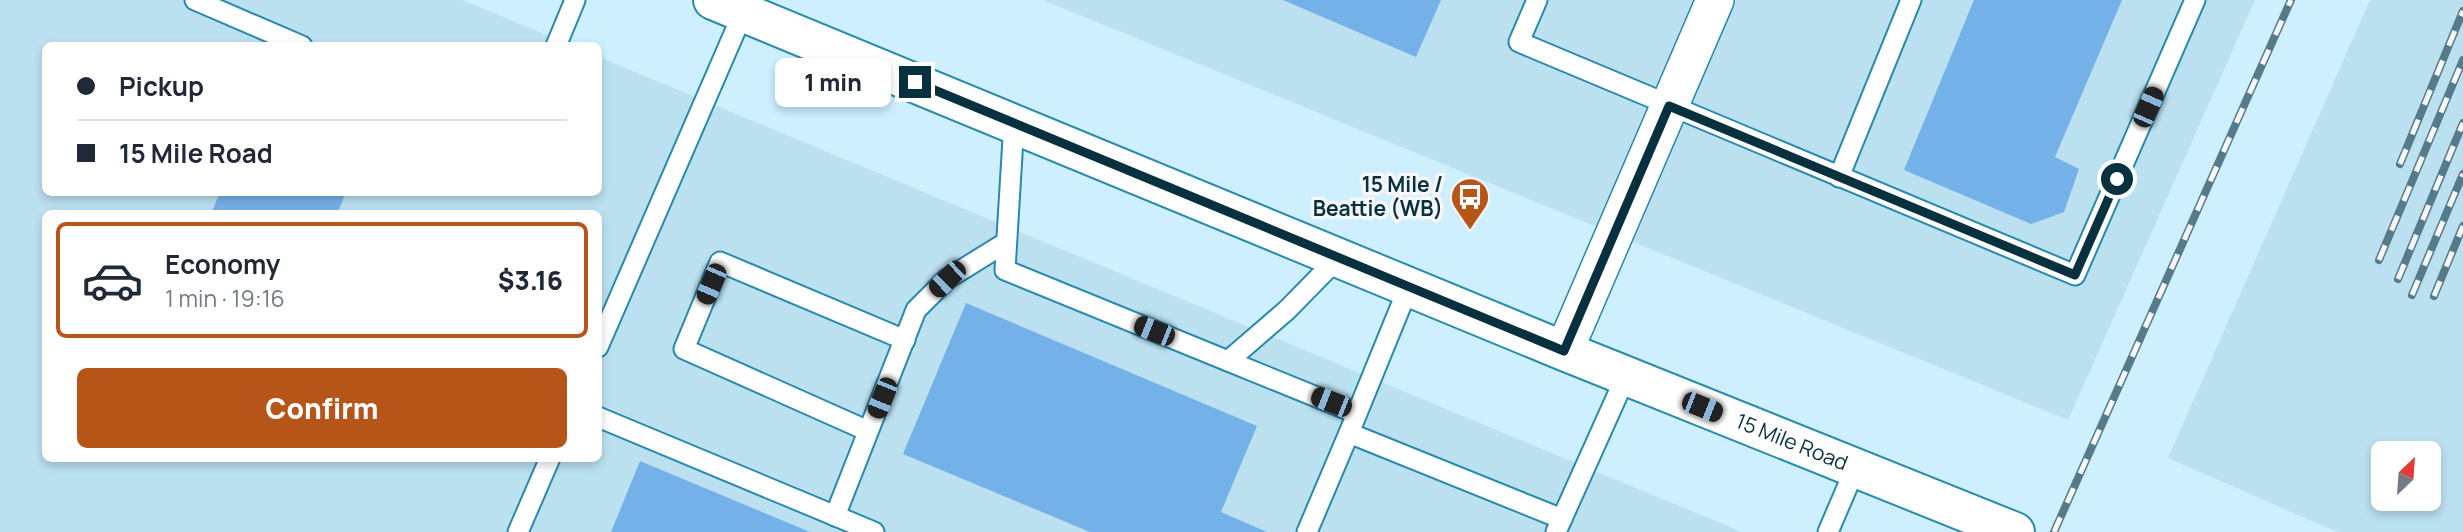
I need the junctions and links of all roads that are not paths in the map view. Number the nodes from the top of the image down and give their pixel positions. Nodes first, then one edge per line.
1 (195, 0) edge
2 (575, 0) edge
3 (1537, 0) edge
4 (1715, 0) edge
5 (1911, 0) edge
6 (2195, 0) edge
7 (728, 6) edge
8 (293, 42) edge
9 (558, 42) edge
10 (1669, 106) junction
11 (1014, 122) junction
12 (1839, 177) junction
13 (1005, 243) junction
14 (1339, 257) junction
15 (1409, 286) junction
16 (602, 337) edge
17 (905, 340) junction
18 (1564, 351) junction
19 (1228, 361) junction
20 (1626, 376) junction
21 (1356, 413) junction
22 (602, 419) edge
23 (868, 431) junction
24 (1349, 433) junction
25 (548, 462) edge
26 (1855, 469) junction
27 (835, 516) junction
28 (1559, 526) edge
29 (518, 532) edge
30 (874, 532) edge
31 (1307, 532) edge
32 (1828, 532) edge
33 (2015, 532) edge

1 - 8 lane
2 - 9 lane
3 - 10 lane
4 - 10 street
5 - 12 lane
6 - 12 lane
7 - 11 main road, 15 Mile Road
7 - 16 lane
10 - 12 lane
10 - 18 street
11 - 13 lane
11 - 14 main road, 15 Mile Road
13 - 17 lane
13 - 19 lane
14 - 15 main road, 15 Mile Road
14 - 19 lane
15 - 18 main road, 15 Mile Road
15 - 21 lane
17 - 23 lane
17 - 23 lane
18 - 20 main road, 15 Mile Road
19 - 21 lane
20 - 26 main road, 15 Mile Road
20 - 28 lane
21 - 24 lane
22 - 27 lane
23 - 27 lane
24 - 28 lane
24 - 31 lane
25 - 29 lane
26 - 32 lane
26 - 33 main road, 15 Mile Road
27 - 30 lane

